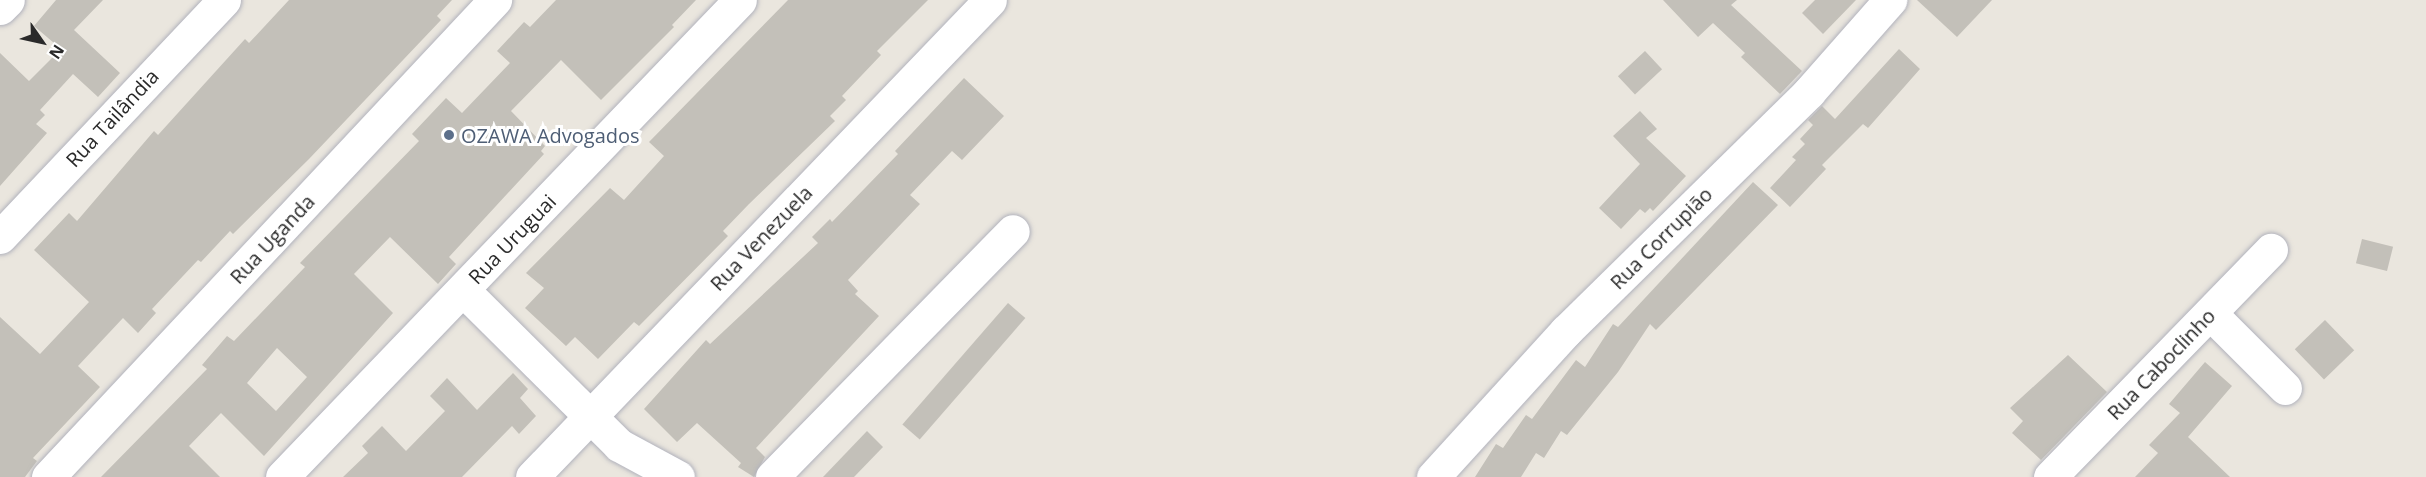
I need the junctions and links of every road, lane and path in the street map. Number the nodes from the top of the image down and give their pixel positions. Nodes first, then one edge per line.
1 (8, 0) edge
2 (224, 0) edge
3 (495, 0) edge
4 (740, 0) edge
5 (990, 0) edge
6 (1890, 0) edge
7 (0, 8) edge
8 (1013, 231) dead end
9 (0, 237) edge
10 (2271, 250) dead end
11 (463, 290) junction
12 (2210, 313) junction
13 (2285, 388) dead end
14 (589, 418) junction
15 (48, 477) edge
16 (282, 477) edge
17 (532, 477) edge
18 (678, 477) edge
19 (772, 477) edge
20 (1433, 477) edge
21 (2050, 477) edge

1 - 7 street
2 - 9 street, Rua Tailândia
3 - 15 street, Rua Uganda
4 - 11 street, Rua Uruguai
5 - 14 street, Rua Venezuela
6 - 20 street, Rua Corrupião
8 - 19 street
10 - 12 street, Rua Caboclinho
11 - 14 street
11 - 16 street, Rua Uruguai
12 - 13 street
12 - 21 street, Rua Caboclinho
14 - 17 street, Rua Venezuela
14 - 18 street

